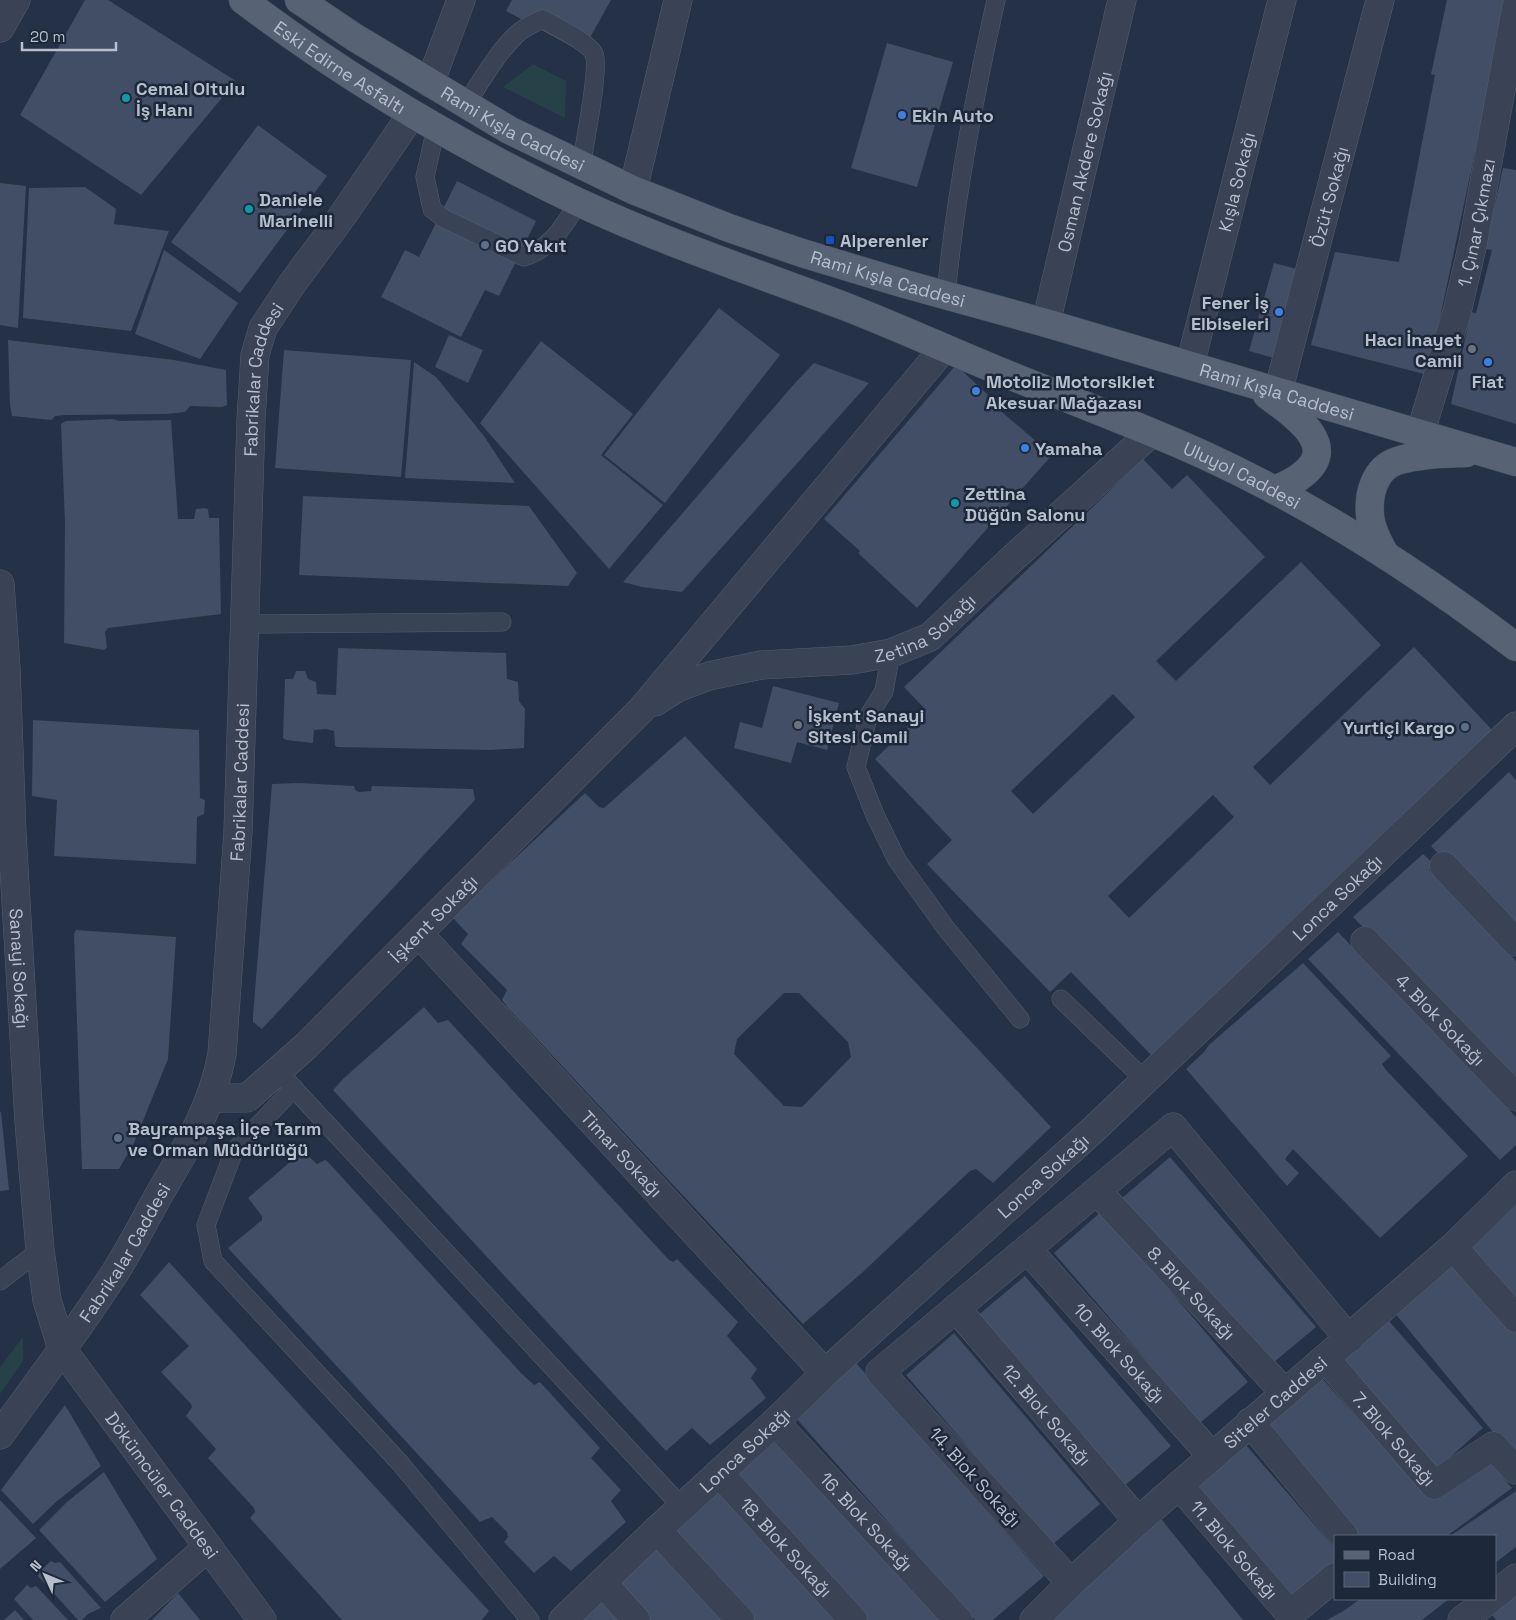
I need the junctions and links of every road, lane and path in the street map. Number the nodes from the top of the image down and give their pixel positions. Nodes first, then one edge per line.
1 (16, 0) edge
2 (243, 0) edge
3 (299, 0) edge
4 (461, 0) edge
5 (678, 0) edge
6 (996, 0) edge
7 (1122, 0) edge
8 (1282, 0) edge
9 (1380, 0) edge
10 (1516, 8) edge
11 (0, 28) edge
12 (430, 83) junction
13 (465, 104) junction
14 (412, 114) junction
15 (436, 128) junction
16 (581, 166) junction
17 (633, 190) junction
18 (579, 202) junction
19 (946, 296) junction
20 (1046, 323) junction
21 (944, 348) junction
22 (1190, 365) junction
23 (1251, 383) junction
24 (1278, 392) junction
25 (1152, 433) junction
26 (1420, 434) junction
27 (1482, 451) junction
28 (1516, 462) edge
29 (1274, 490) junction
30 (1385, 554) junction
31 (0, 584) edge
32 (502, 622) dead end
33 (244, 624) junction
34 (1516, 647) edge
35 (891, 653) junction
36 (641, 710) junction
37 (1516, 726) edge
38 (6, 834) edge
39 (1444, 866) dead end
40 (419, 934) junction
41 (1365, 942) dead end
42 (1516, 942) edge
43 (1061, 999) dead end
44 (1020, 1019) dead end
45 (286, 1080) junction
46 (1145, 1080) junction
47 (1516, 1097) edge
48 (211, 1098) junction
49 (1516, 1185) edge
50 (1097, 1191) junction
51 (1454, 1247) junction
52 (1027, 1249) junction
53 (40, 1250) junction
54 (0, 1281) edge
55 (956, 1308) junction
56 (1516, 1318) edge
57 (1349, 1339) junction
58 (62, 1349) junction
59 (1326, 1359) junction
60 (825, 1373) junction
61 (1285, 1394) junction
62 (775, 1422) junction
63 (1250, 1422) junction
64 (0, 1435) edge
65 (1212, 1456) junction
66 (1516, 1470) edge
67 (719, 1473) junction
68 (1179, 1484) junction
69 (682, 1507) junction
70 (1138, 1520) junction
71 (657, 1530) junction
72 (1343, 1535) edge
73 (208, 1547) junction
74 (1334, 1578) edge
75 (1516, 1578) edge
76 (602, 1583) junction
77 (1071, 1583) junction
78 (1496, 1594) edge
79 (125, 1620) edge
80 (262, 1620) edge
81 (530, 1620) edge
82 (563, 1620) edge
83 (636, 1620) edge
84 (740, 1620) edge
85 (853, 1620) edge
86 (958, 1620) edge
87 (1034, 1620) edge

1 - 11 street
2 - 14 main road, Eski Edirne Asfaltı
3 - 12 main road, Rami Kışla Caddesi
4 - 12 street
5 - 17 street
6 - 19 lane
7 - 20 street, Osman Akdere Sokağı
8 - 22 street, Kışla Sokağı
9 - 24 street, Özüt Sokağı
10 - 26 street, 1. Çınar Çıkmazı
12 - 13 main road, Rami Kışla Caddesi
13 - 16 main road, Rami Kışla Caddesi
13 - 16 lane
14 - 15 main road, Rami Kışla Caddesi
14 - 33 street, Fabrikalar Caddesi
15 - 18 main road, Rami Kışla Caddesi
15 - 18 lane
16 - 17 main road, Rami Kışla Caddesi
17 - 19 main road, Rami Kışla Caddesi
18 - 21 main road, Rami Kışla Caddesi
19 - 20 main road, Rami Kışla Caddesi
20 - 22 main road, Rami Kışla Caddesi
21 - 25 main road, Uluyol Caddesi
21 - 36 street
22 - 23 main road, Rami Kışla Caddesi
23 - 24 main road, Rami Kışla Caddesi
23 - 29 main road
24 - 26 main road, Rami Kışla Caddesi
25 - 29 main road, Uluyol Caddesi
25 - 35 street, Zetina Sokağı
26 - 27 main road, Rami Kışla Caddesi
27 - 28 main road, Rami Kışla Caddesi
27 - 30 main road
29 - 30 main road, Uluyol Caddesi
30 - 34 main road, Uluyol Caddesi
31 - 38 street, Sanayi Sokağı
32 - 33 lane
33 - 48 street, Fabrikalar Caddesi
35 - 36 street, Zetina Sokağı
35 - 44 lane
36 - 40 street, İşkent Sokağı
37 - 46 street, Lonca Sokağı
38 - 53 street, Sanayi Sokağı
39 - 42 street
40 - 45 street, İşkent Sokağı
40 - 60 street, Timar Sokağı
41 - 47 street, 4. Blok Sokağı
43 - 46 lane
45 - 48 street, İşkent Sokağı
45 - 69 lane
45 - 81 lane
46 - 60 street, Lonca Sokağı
48 - 58 street, Fabrikalar Caddesi
49 - 51 street, Siteler Caddesi
50 - 52 street
50 - 57 street
50 - 61 street, 8. Blok Sokağı
51 - 56 street
51 - 57 street, Siteler Caddesi
52 - 55 street
52 - 65 street, 10. Blok Sokağı
53 - 54 lane
53 - 58 street, Sanayi Sokağı
55 - 70 street, 12. Blok Sokağı
55 - 77 street, 14. Blok Sokağı
57 - 59 street, Siteler Caddesi
58 - 64 street, Fabrikalar Caddesi
58 - 73 street, Dökümcüler Caddesi
59 - 61 street, Siteler Caddesi
59 - 66 street, 7. Blok Sokağı
60 - 62 street, Lonca Sokağı
61 - 63 street, Siteler Caddesi
62 - 67 street, Lonca Sokağı
62 - 86 street, 16. Blok Sokağı
63 - 65 street, Siteler Caddesi
63 - 72 street
65 - 68 street, Siteler Caddesi
67 - 69 street, Lonca Sokağı
67 - 85 street, 18. Blok Sokağı
68 - 70 street, Siteler Caddesi
68 - 74 street, 11. Blok Sokağı
69 - 71 street, Lonca Sokağı
70 - 77 street, Siteler Caddesi
71 - 76 street, Lonca Sokağı
71 - 84 street
73 - 79 street
73 - 80 street, Dökümcüler Caddesi
75 - 78 street
76 - 82 street, Lonca Sokağı
76 - 83 street
77 - 87 street, Siteler Caddesi

